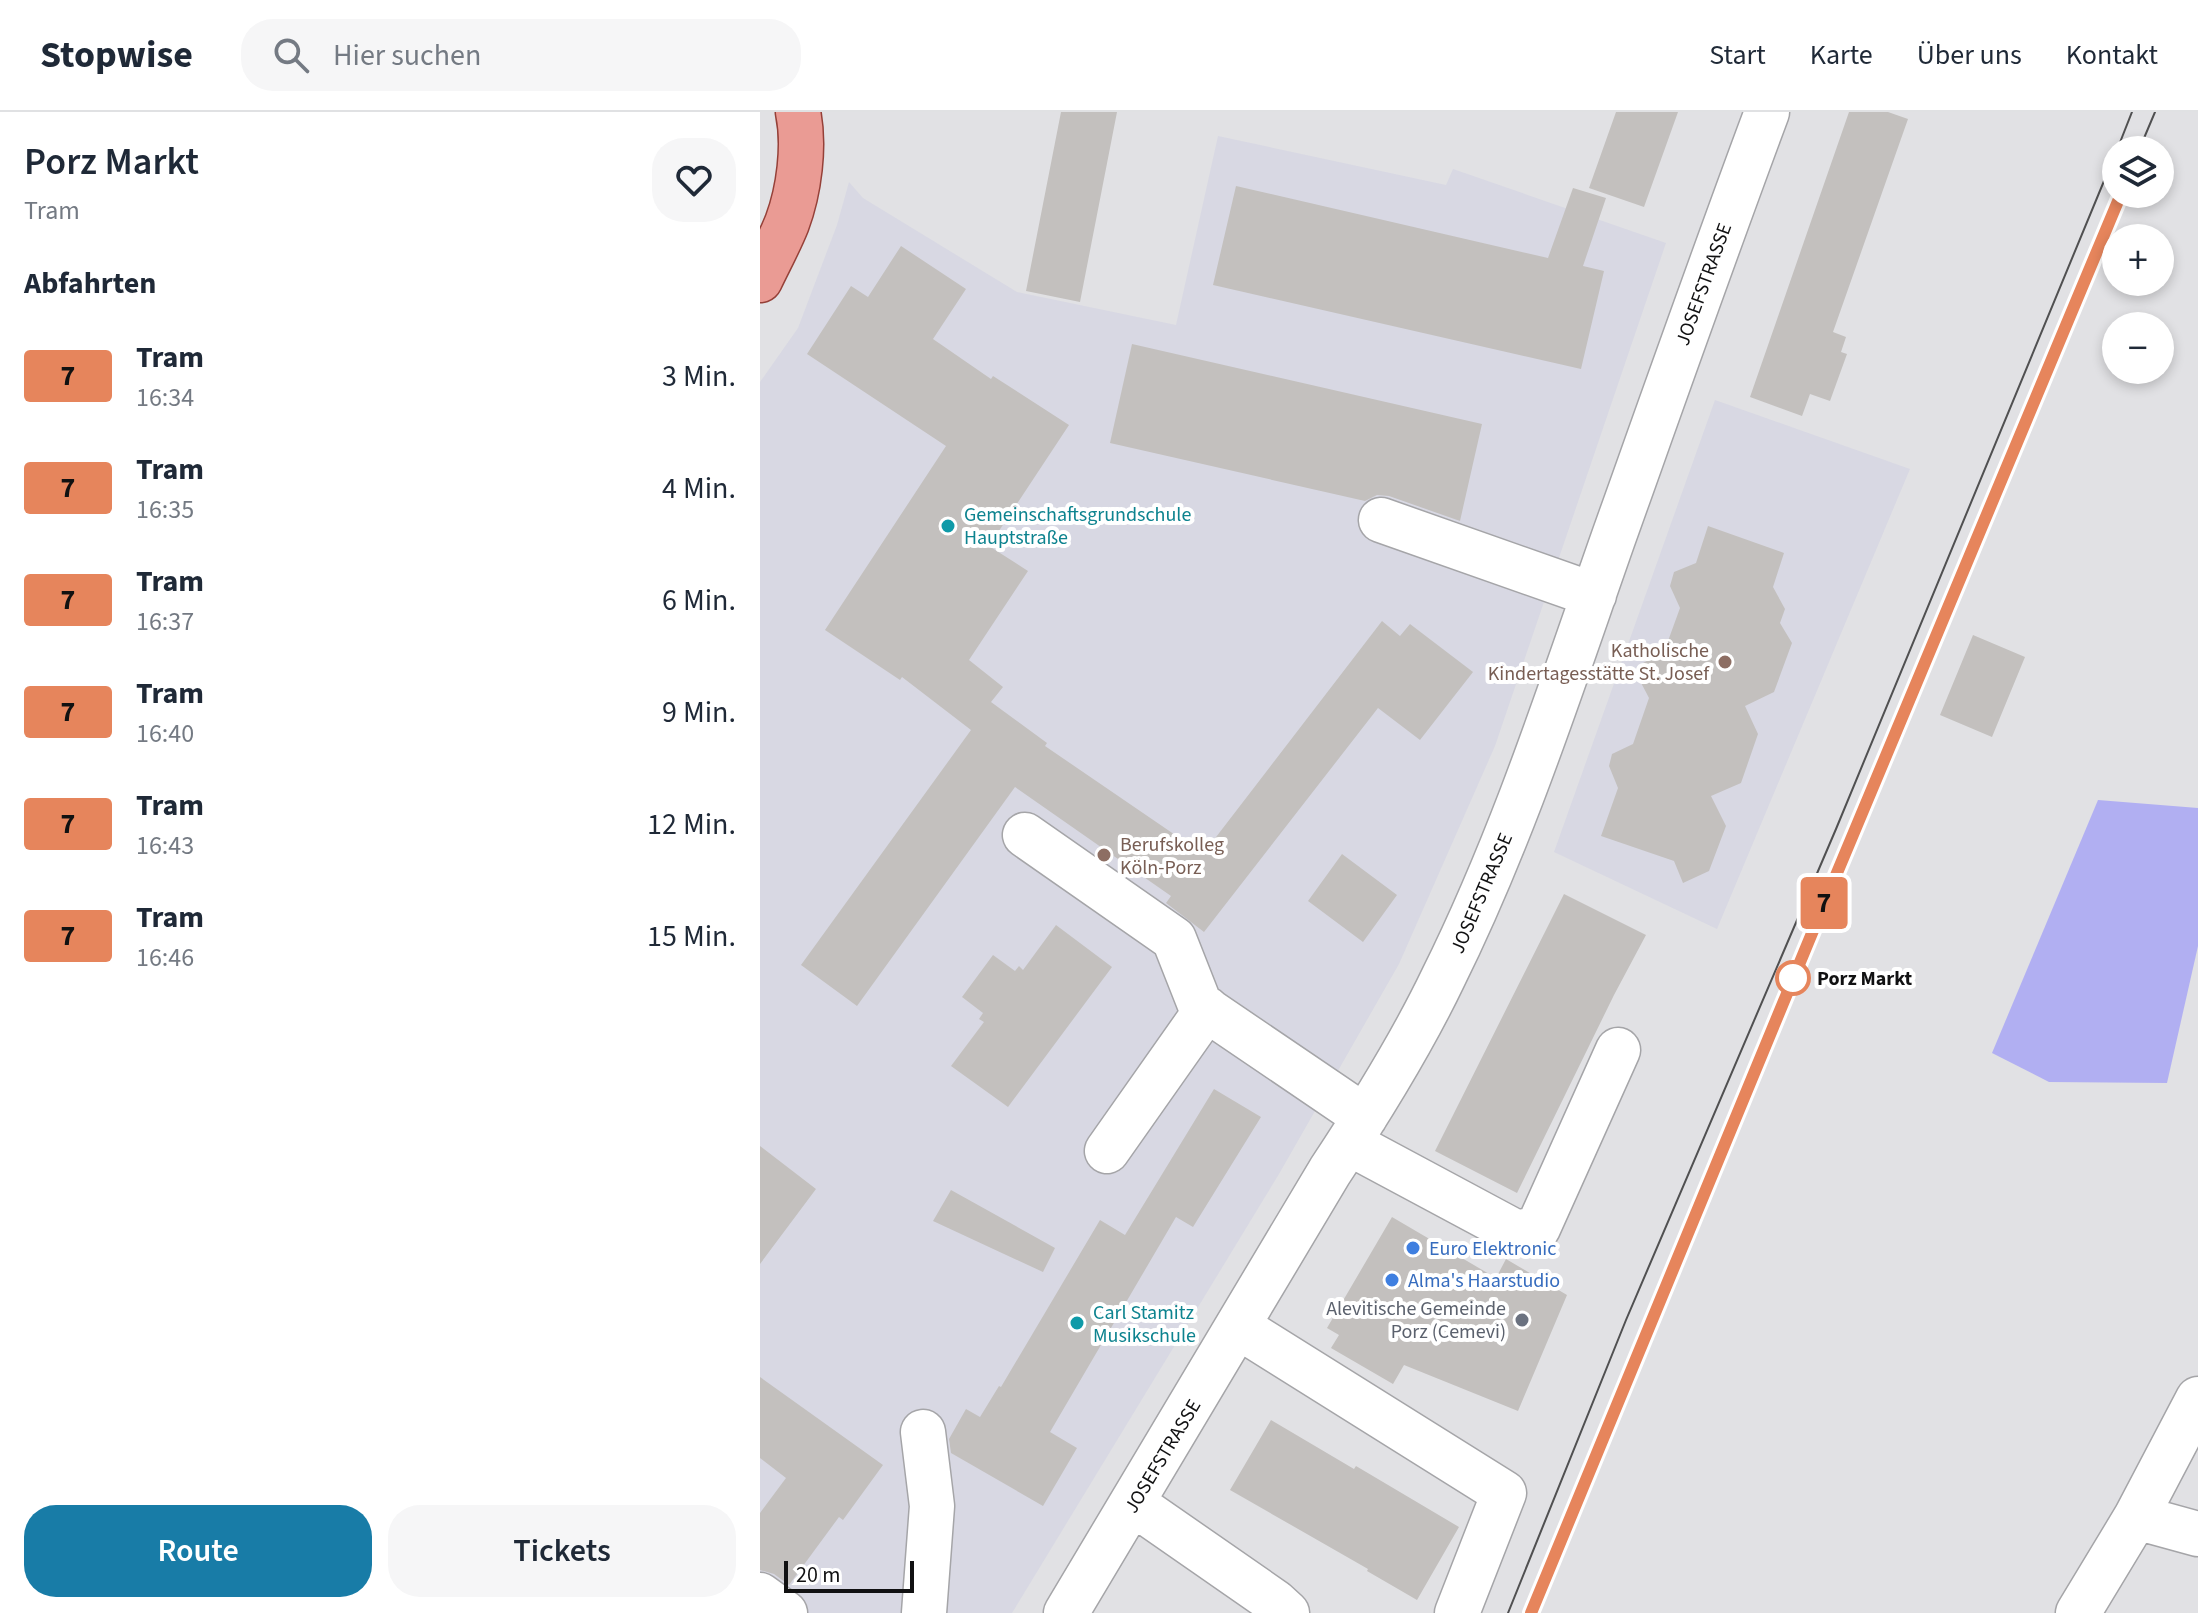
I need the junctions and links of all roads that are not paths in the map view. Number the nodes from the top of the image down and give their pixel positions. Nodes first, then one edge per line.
1 (798, 112) edge
2 (817, 112) edge
3 (1767, 112) edge
4 (798, 174) junction
5 (760, 280) edge
6 (1381, 520) dead end
7 (1594, 595) junction
8 (1025, 835) dead end
9 (1207, 1009) junction
10 (1618, 1050) dead end
11 (1357, 1130) junction
12 (1107, 1151) dead end
13 (1239, 1327) junction
14 (2198, 1399) edge
15 (923, 1432) dead end
16 (1134, 1504) junction
17 (2136, 1517) junction
18 (2198, 1534) edge
19 (760, 1595) edge
20 (785, 1613) edge
21 (924, 1613) edge
22 (1066, 1613) edge
23 (1287, 1613) edge
24 (1457, 1613) edge
25 (2078, 1613) edge

1 - 4 main road
2 - 4 street
3 - 7 street, JOSEFSTRASSE
4 - 5 main road
6 - 7 street
7 - 11 street, JOSEFSTRASSE
8 - 9 street
9 - 11 street
9 - 12 street
10 - 11 street
11 - 13 street, JOSEFSTRASSE
13 - 16 street, JOSEFSTRASSE
13 - 24 street
14 - 17 street
15 - 21 street
16 - 22 street, JOSEFSTRASSE
16 - 23 street
17 - 18 street
17 - 25 street
19 - 20 street

